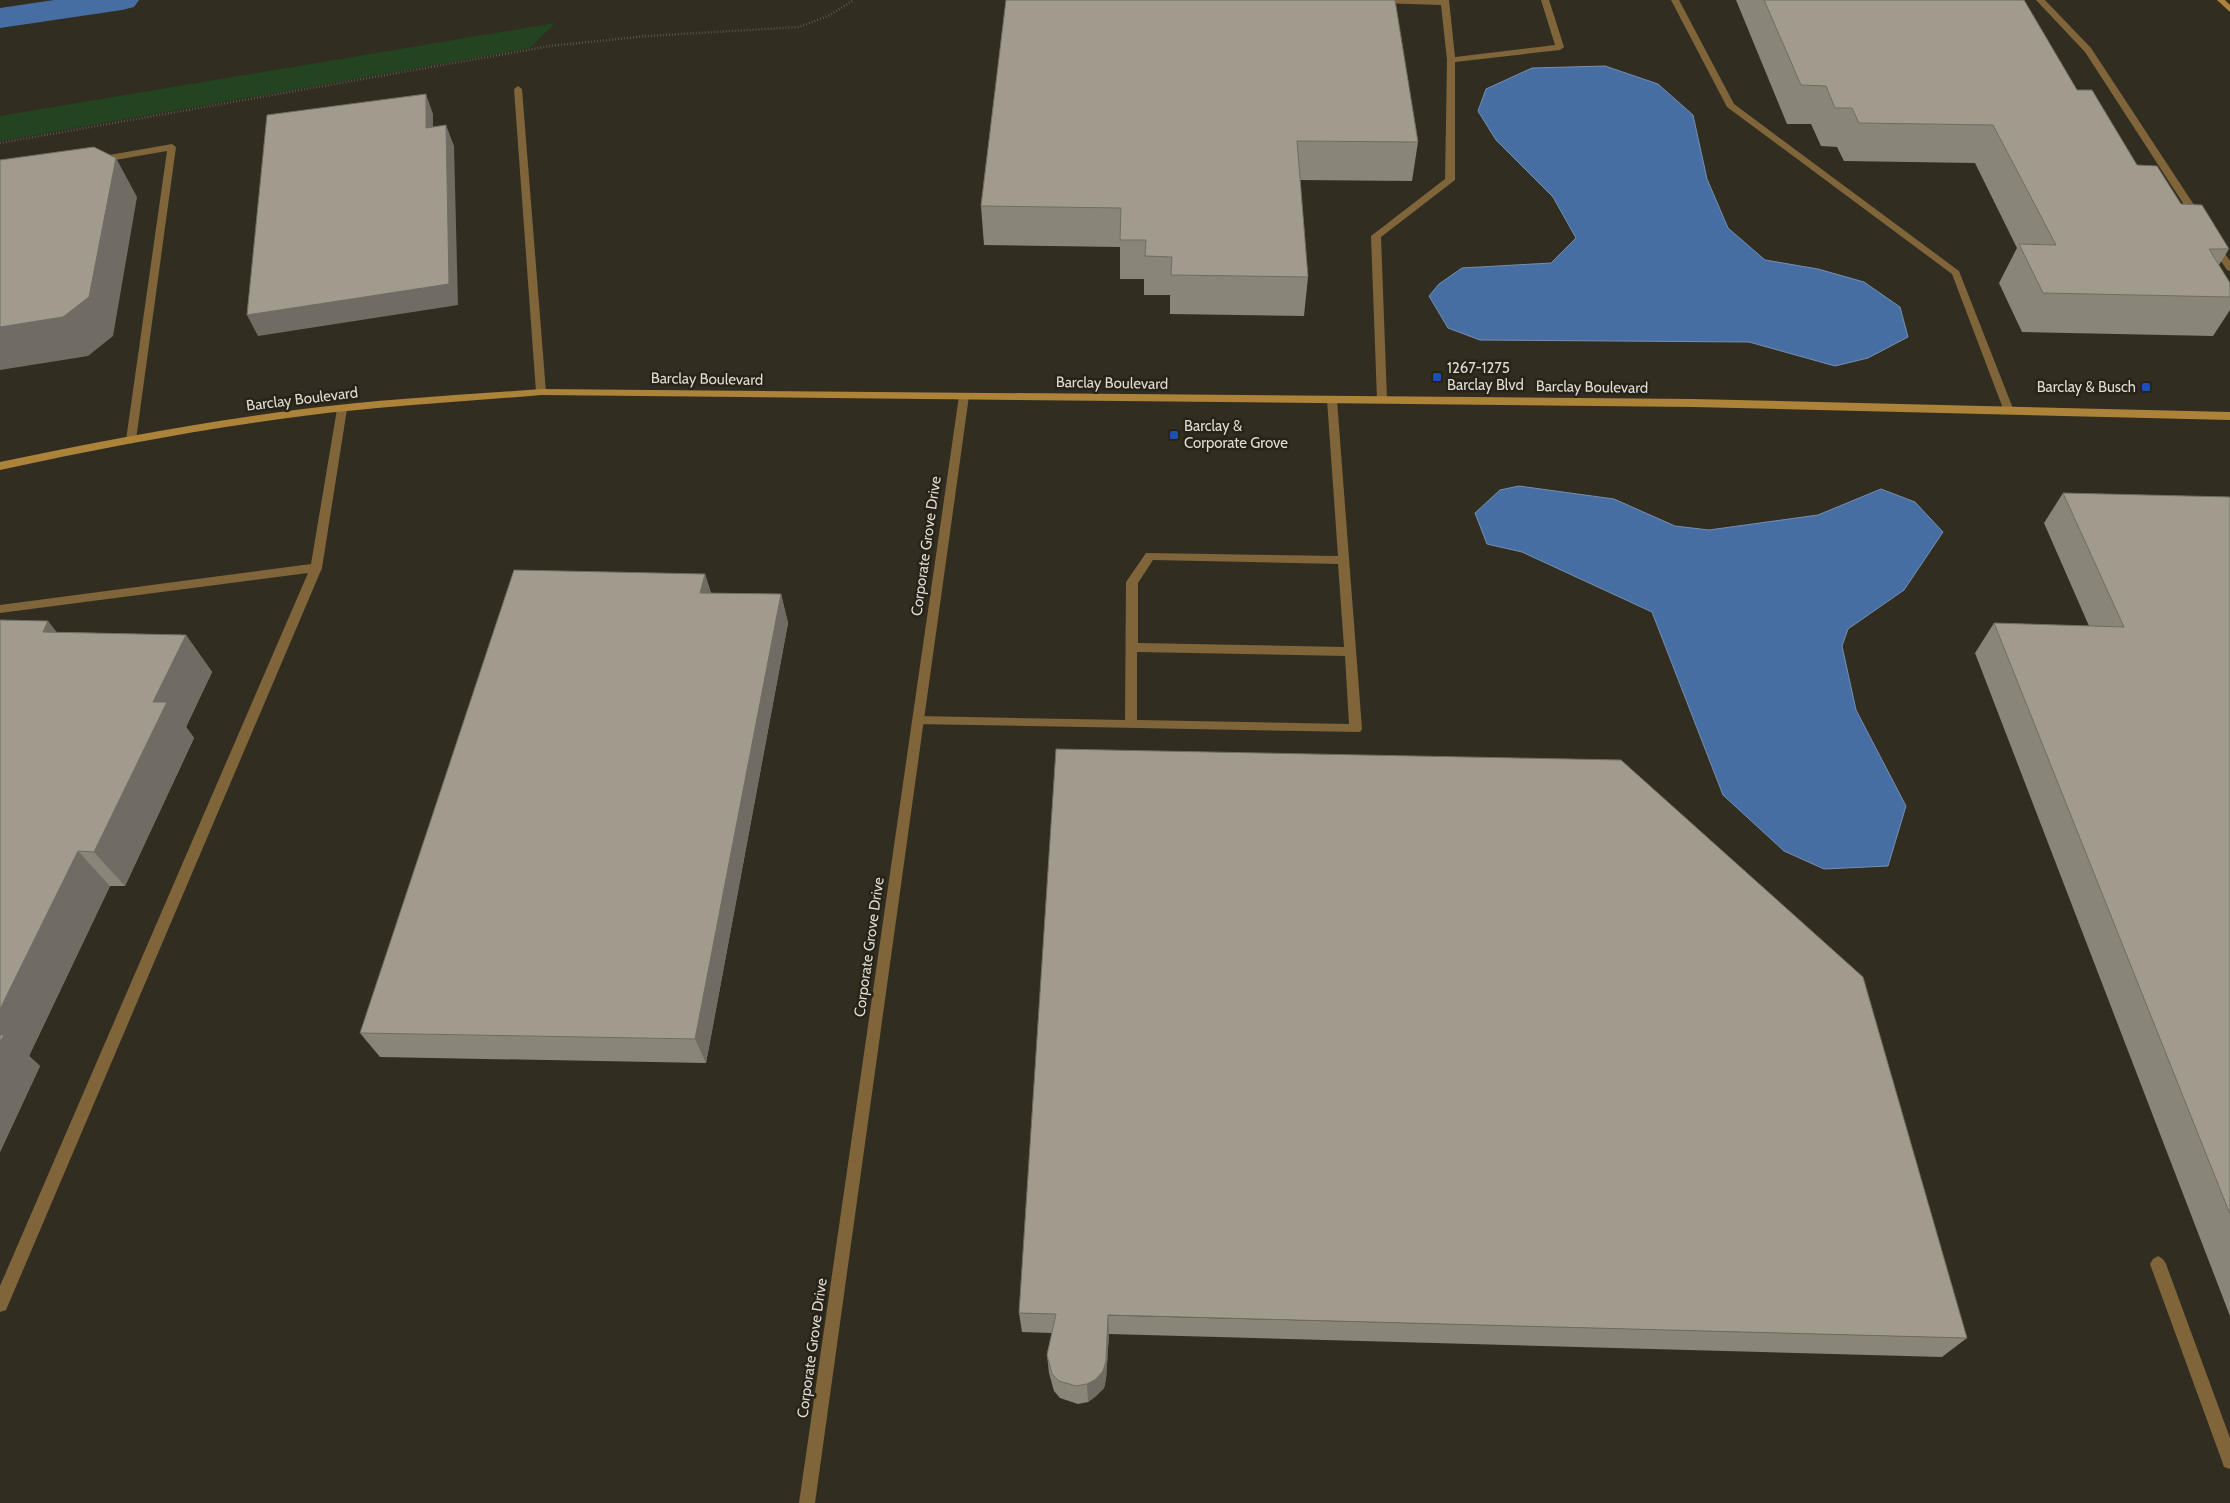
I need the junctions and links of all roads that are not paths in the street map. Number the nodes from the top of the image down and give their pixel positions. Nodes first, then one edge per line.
1 (1544, 0) edge
2 (1674, 0) edge
3 (2040, 0) edge
4 (2221, 0) edge
5 (1366, 1) edge
6 (1446, 1) edge
7 (2230, 10) edge
8 (1451, 60) junction
9 (518, 89) dead end
10 (86, 162) edge
11 (2203, 226) edge
12 (2208, 234) edge
13 (2230, 268) edge
14 (541, 392) junction
15 (964, 396) junction
16 (1332, 400) junction
17 (1382, 400) junction
18 (342, 409) junction
19 (2009, 411) junction
20 (2230, 416) edge
21 (131, 440) junction
22 (0, 466) edge
23 (1343, 560) junction
24 (316, 568) junction
25 (0, 609) edge
26 (1131, 647) junction
27 (1350, 652) junction
28 (918, 721) junction
29 (1131, 725) junction
30 (2158, 1264) dead end
31 (0, 1304) edge
32 (2230, 1461) edge
33 (807, 1503) edge

1 - 8 street
2 - 19 street
3 - 11 street
4 - 7 street
5 - 6 street
6 - 8 street
8 - 17 street
9 - 14 street
10 - 21 street
12 - 13 street
14 - 15 street, Barclay Boulevard
14 - 18 street, Barclay Boulevard
15 - 16 street, Barclay Boulevard
15 - 28 street, Corporate Grove Drive
16 - 17 street, Barclay Boulevard
16 - 23 street
17 - 19 street, Barclay Boulevard
18 - 21 street, Barclay Boulevard
18 - 24 street
19 - 20 street, Barclay Boulevard
21 - 22 street, Barclay Boulevard
23 - 26 street
23 - 27 street
24 - 25 street
24 - 31 street
26 - 27 street
26 - 29 street
27 - 29 street
28 - 29 street
28 - 33 street, Corporate Grove Drive
30 - 32 street

